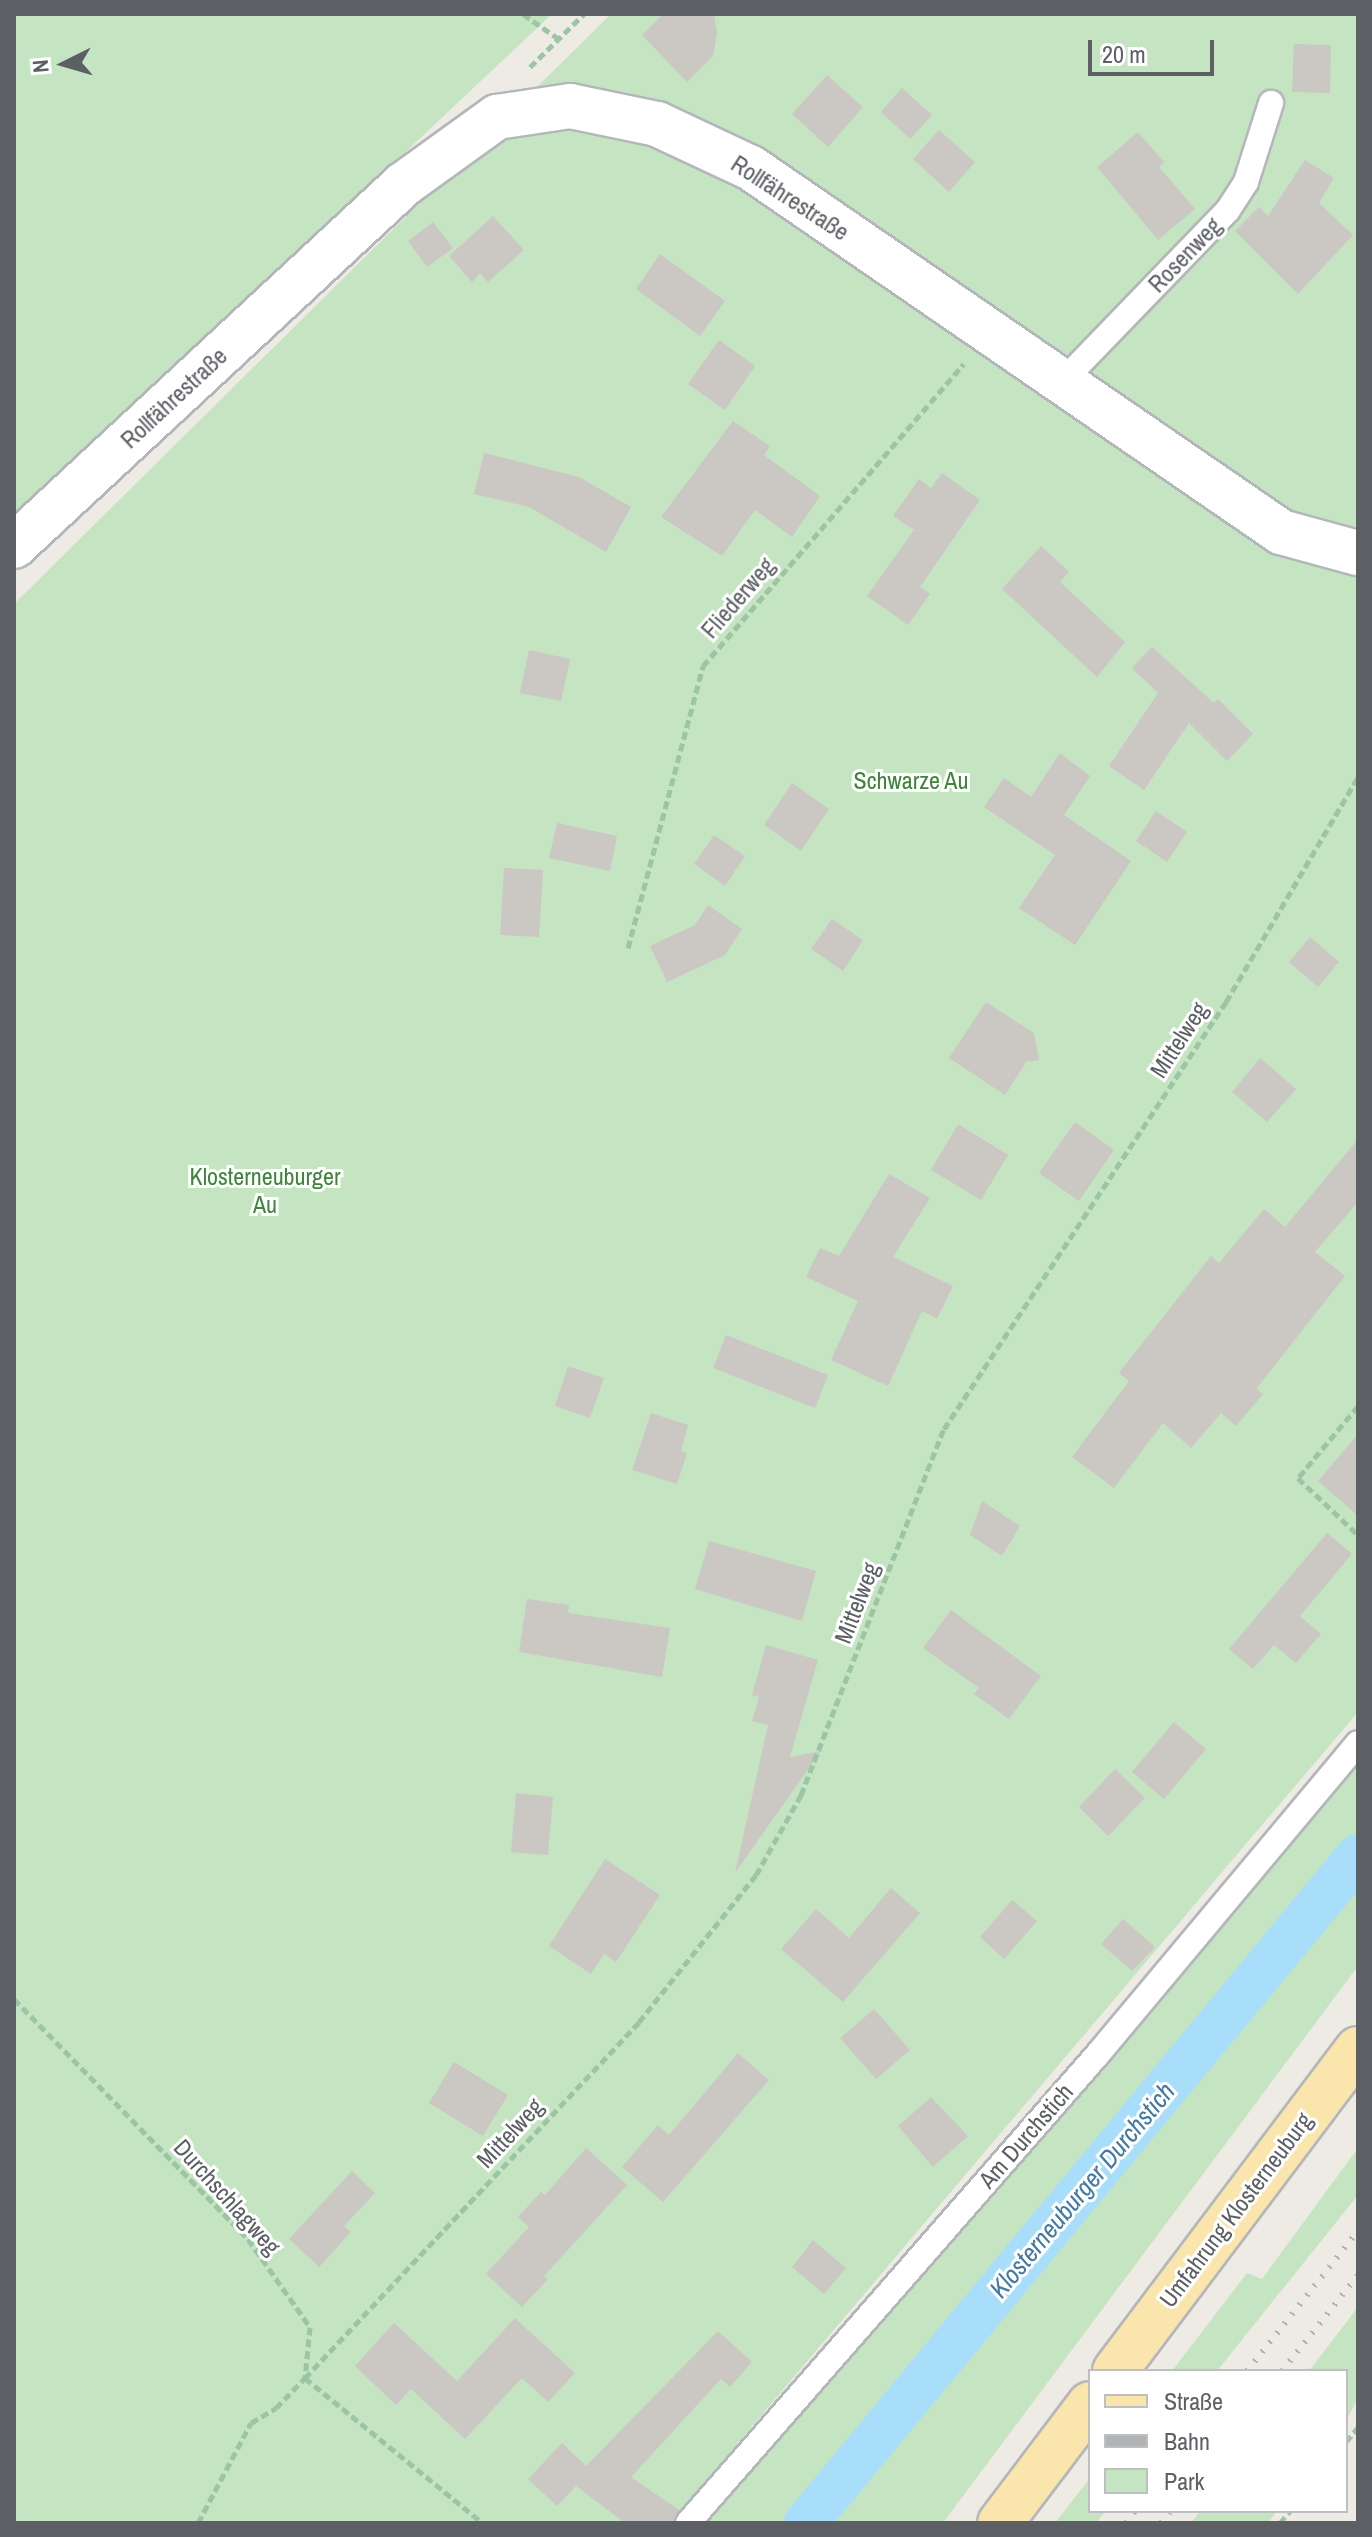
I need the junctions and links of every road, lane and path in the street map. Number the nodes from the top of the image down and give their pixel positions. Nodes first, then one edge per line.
1 (523, 14) edge
2 (584, 14) edge
3 (559, 39) junction
4 (1271, 103) dead end
5 (497, 117) junction
6 (990, 334) junction
7 (1061, 383) junction
8 (14, 546) edge
9 (1358, 553) edge
10 (1358, 777) edge
11 (628, 948) dead end
12 (1358, 1406) edge
13 (1358, 1535) edge
14 (1358, 1743) edge
15 (14, 1999) edge
16 (1358, 2049) edge
17 (1117, 2369) edge
18 (305, 2378) junction
19 (1088, 2407) edge
20 (198, 2523) edge
21 (483, 2523) edge
22 (688, 2523) edge
23 (1000, 2523) edge

1 - 3 path
2 - 3 path
3 - 5 path
4 - 7 lane, Rosenweg
5 - 6 street, Rollfährestraße
5 - 8 street, Rollfährestraße
6 - 7 street, Rollfährestraße
6 - 11 path, Fliederweg
7 - 9 street, Rollfährestraße
10 - 18 path, Mittelweg
12 - 13 path
14 - 22 lane, Am Durchstich
15 - 18 path, Durchschlagweg
16 - 17 main road, Umfahrung Klosterneuburg
18 - 20 path, Mittelweg
18 - 21 path
19 - 23 main road

